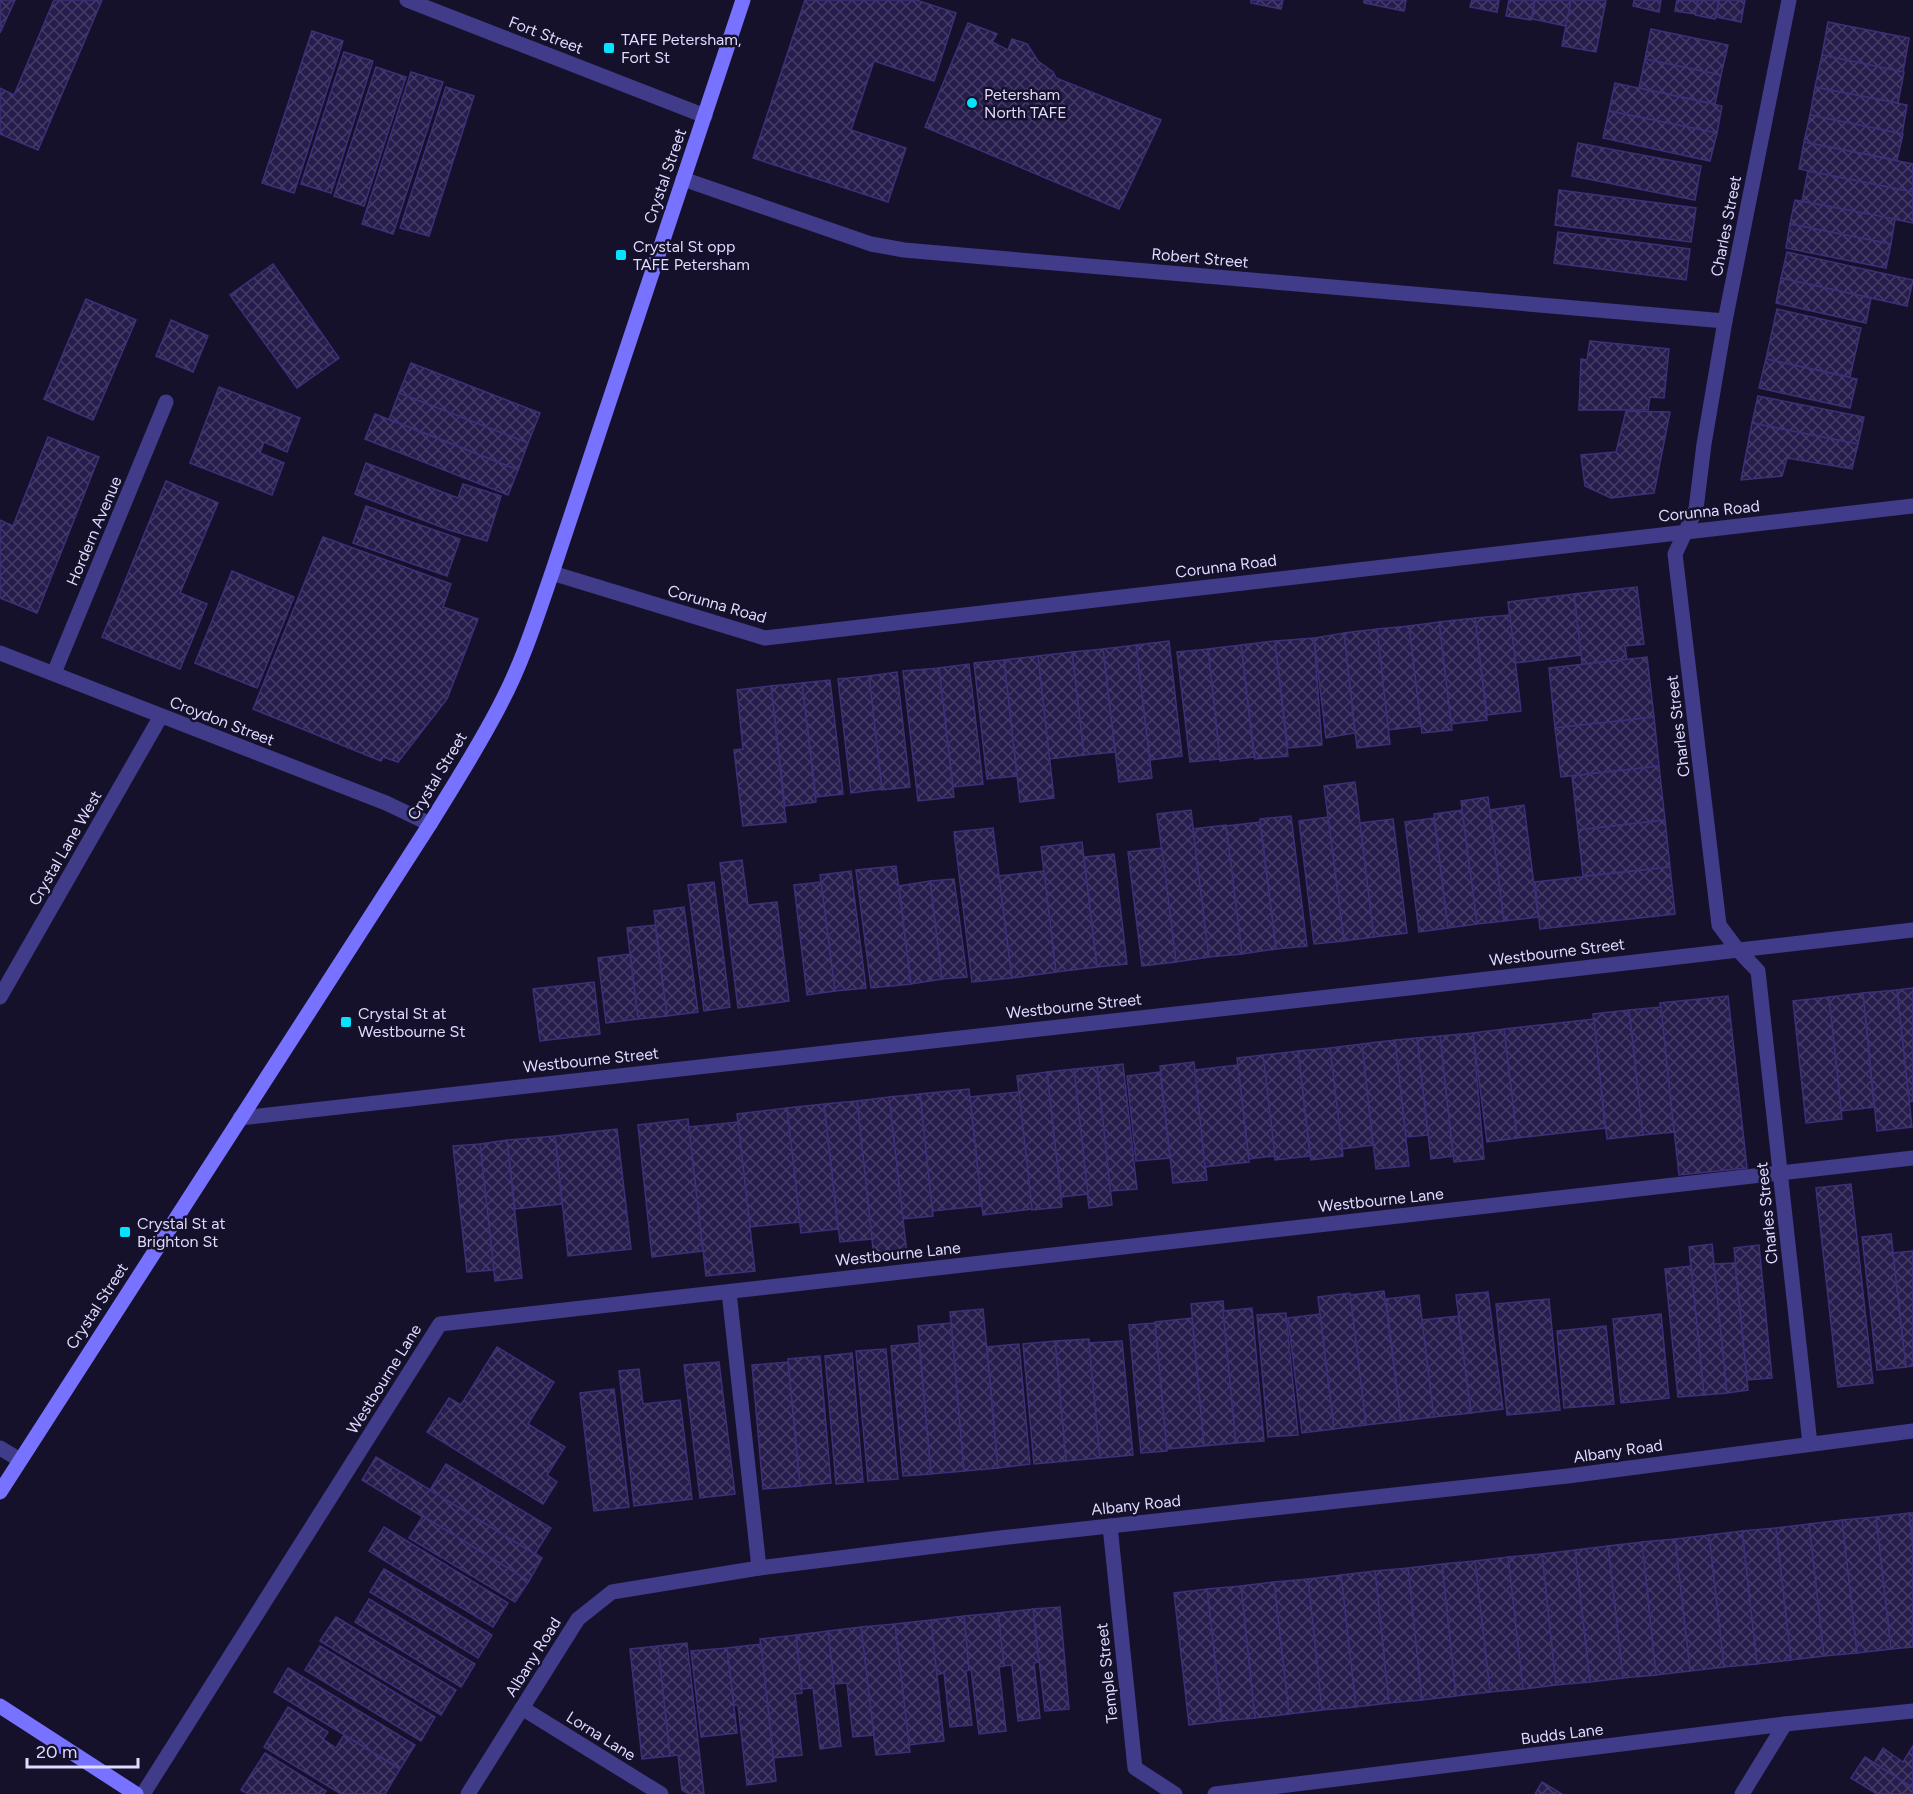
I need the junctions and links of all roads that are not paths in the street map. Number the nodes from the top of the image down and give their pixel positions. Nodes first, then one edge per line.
1 (408, 0) edge
2 (743, 0) edge
3 (1789, 0) edge
4 (705, 116) junction
5 (683, 179) junction
6 (1725, 321) junction
7 (166, 402) dead end
8 (1913, 506) edge
9 (1686, 531) junction
10 (552, 573) junction
11 (0, 653) edge
12 (54, 673) junction
13 (161, 716) junction
14 (430, 824) junction
15 (1913, 930) edge
16 (1737, 949) junction
17 (0, 998) edge
18 (240, 1118) junction
19 (1913, 1158) edge
20 (1780, 1173) junction
21 (729, 1292) junction
22 (1913, 1431) edge
23 (1810, 1444) junction
24 (0, 1448) edge
25 (20, 1460) junction
26 (0, 1492) edge
27 (1110, 1526) junction
28 (759, 1568) junction
29 (0, 1706) edge
30 (522, 1708) junction
31 (1913, 1711) edge
32 (1785, 1724) junction
33 (136, 1794) edge
34 (143, 1794) edge
35 (468, 1794) edge
36 (661, 1794) edge
37 (1175, 1794) edge
38 (1215, 1794) edge
39 (1742, 1794) edge

1 - 4 street, Fort Street
2 - 4 main road, Crystal Street
3 - 6 street, Charles Street
4 - 5 main road, Crystal Street
5 - 6 street, Robert Street
5 - 10 main road, Crystal Street
6 - 9 street, Charles Street
7 - 12 street, Hordern Avenue
8 - 9 street, Corunna Road
9 - 10 street, Corunna Road
9 - 16 street, Charles Street
10 - 14 main road, Crystal Street
11 - 12 street, Croydon Street
12 - 13 street, Croydon Street
13 - 14 street, Croydon Street
13 - 17 street, Crystal Lane West
14 - 18 main road, Crystal Street
15 - 16 street, Westbourne Street
16 - 18 street, Westbourne Street
16 - 20 street, Charles Street
18 - 25 main road, Crystal Street
19 - 20 street, Westbourne Lane
20 - 21 street, Westbourne Lane
20 - 23 street, Charles Street
21 - 28 street
21 - 34 street, Westbourne Lane
22 - 23 street, Albany Road
23 - 27 street, Albany Road
24 - 25 street
25 - 26 main road, Crystal Street
27 - 28 street, Albany Road
27 - 37 street, Temple Street
28 - 30 street, Albany Road
29 - 33 main road
30 - 35 street, Albany Road
30 - 36 street, Lorna Lane
31 - 32 street, Budds Lane
32 - 38 street, Budds Lane
32 - 39 street

